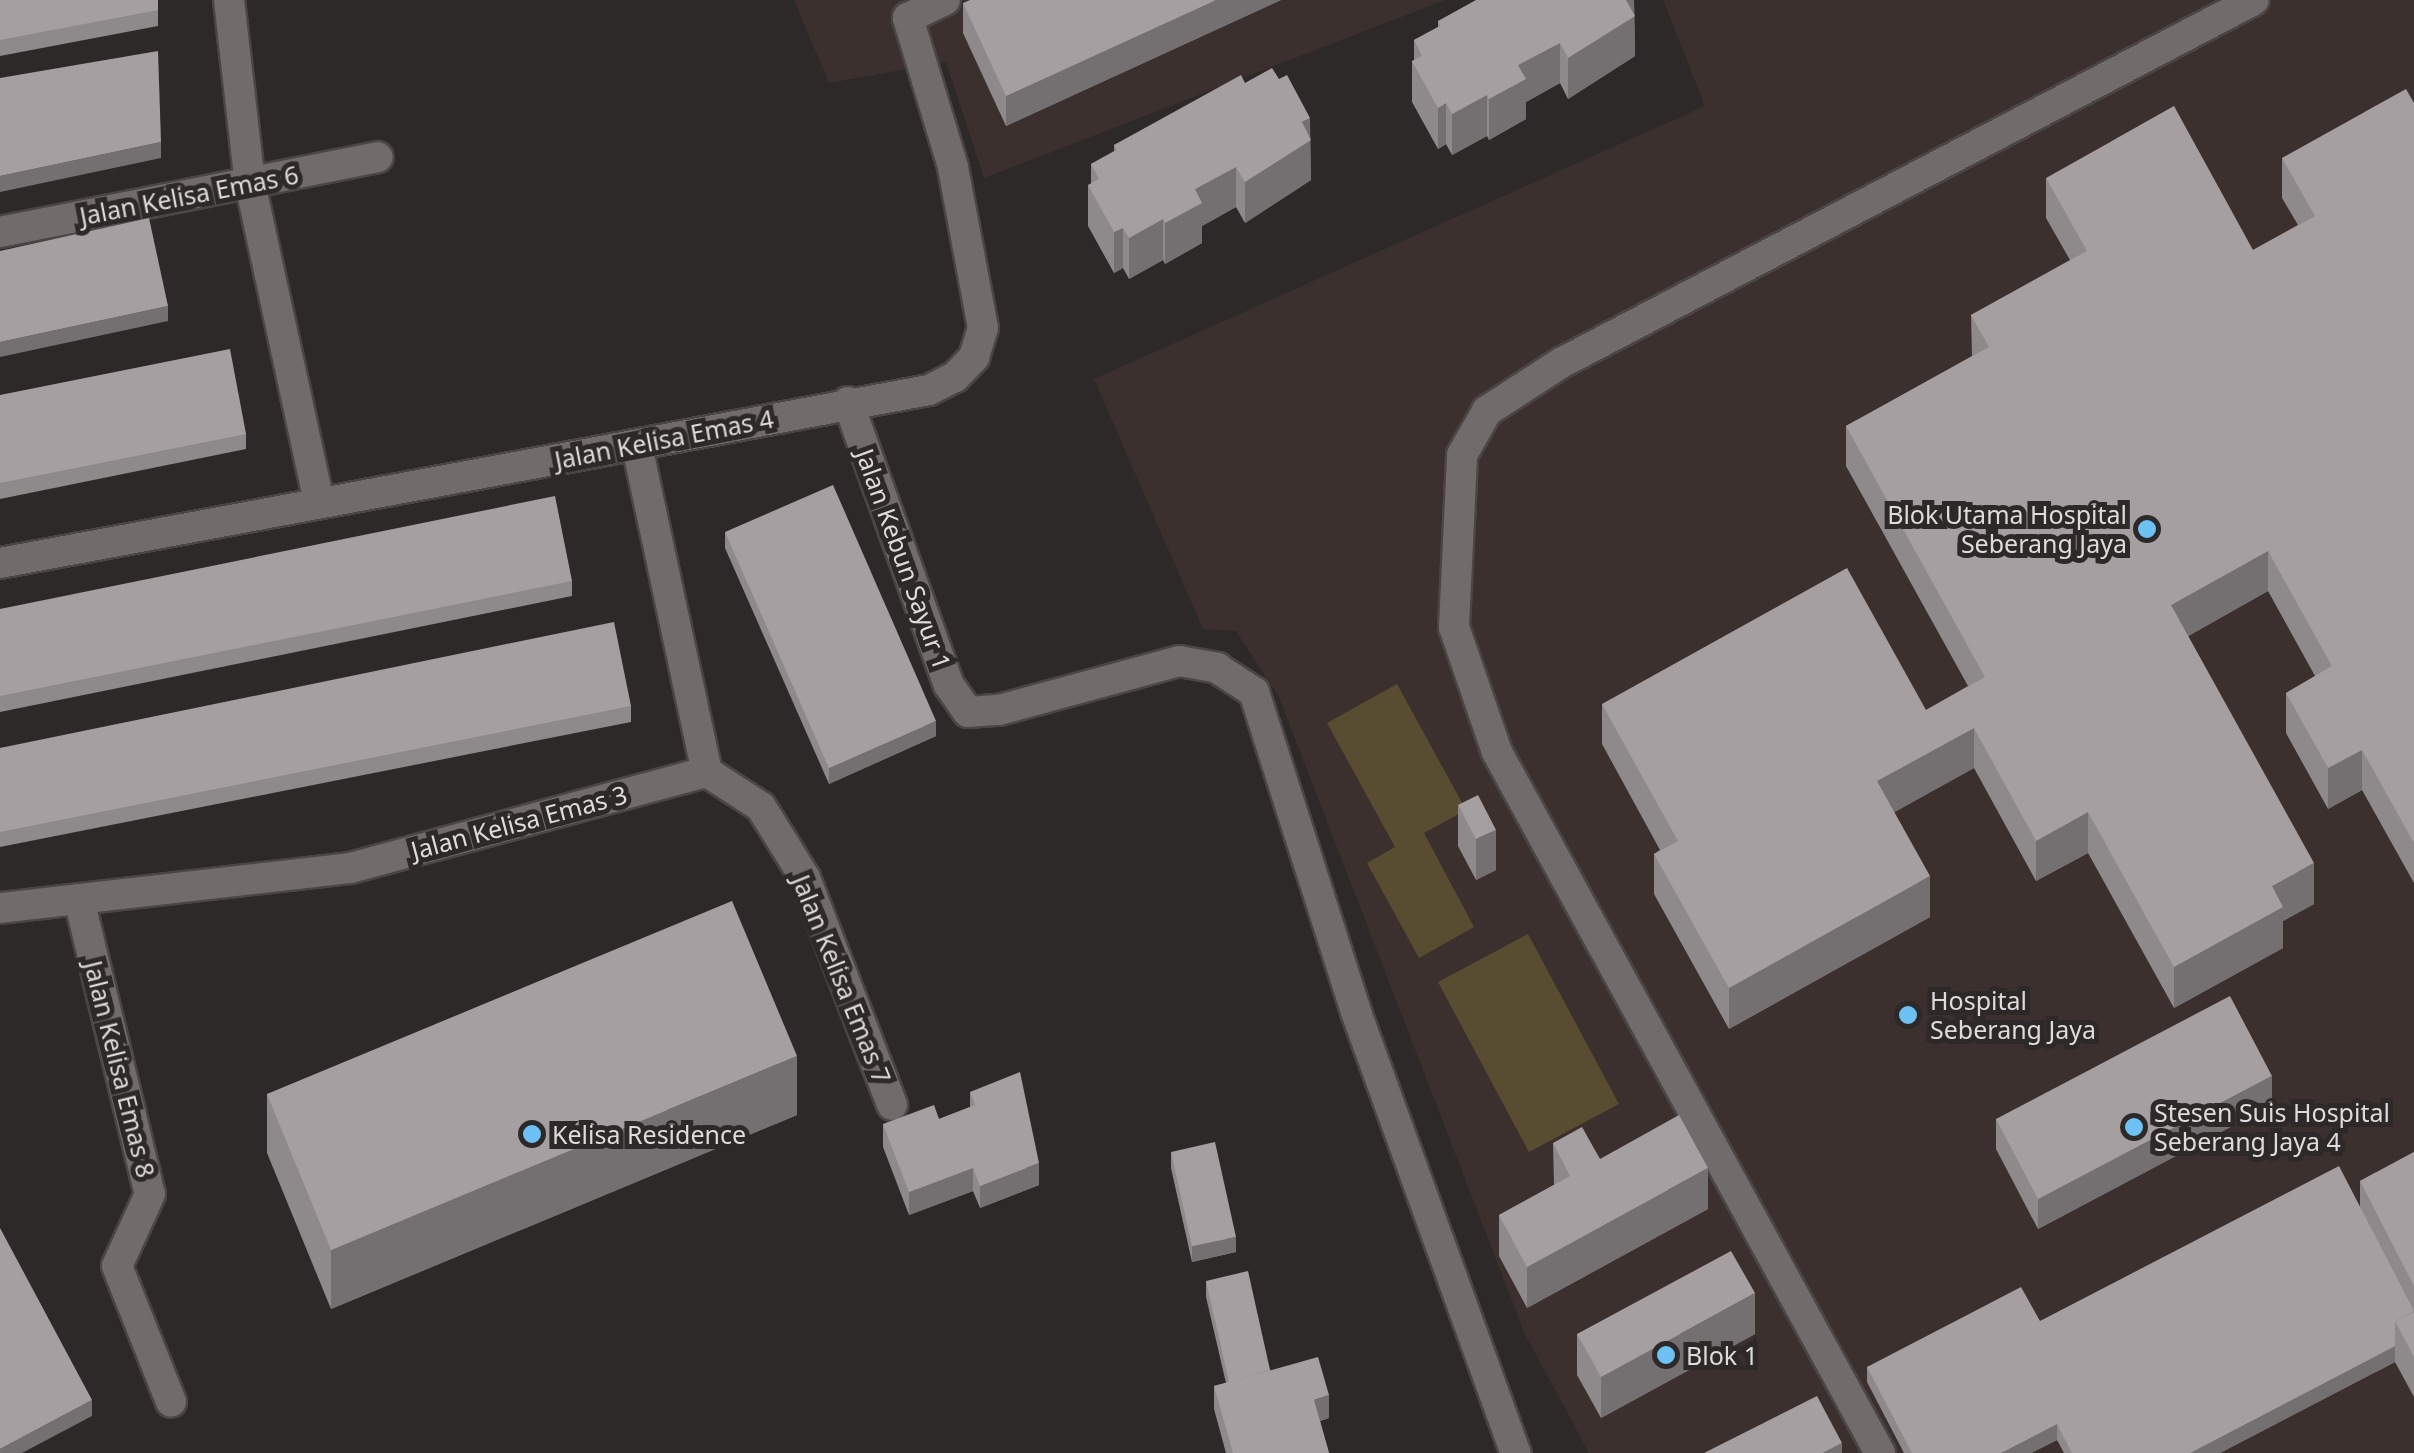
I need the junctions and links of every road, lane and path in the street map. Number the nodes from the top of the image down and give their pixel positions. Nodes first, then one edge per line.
1 (229, 0) edge
2 (946, 0) edge
3 (2254, 0) edge
4 (378, 157) dead end
5 (250, 183) junction
6 (0, 232) edge
7 (848, 402) junction
8 (638, 446) junction
9 (319, 501) junction
10 (0, 563) edge
11 (707, 772) junction
12 (79, 898) junction
13 (0, 908) edge
14 (892, 1104) dead end
15 (171, 1402) dead end
16 (1516, 1453) edge
17 (1880, 1453) edge

1 - 5 street
2 - 7 street, Jalan Kelisa Emas 4
3 - 17 street
4 - 5 street, Jalan Kelisa Emas 6
5 - 6 street, Jalan Kelisa Emas 6
5 - 9 street
7 - 8 street, Jalan Kelisa Emas 4
7 - 16 street, Jalan Kebun Sayur 1
8 - 9 street, Jalan Kelisa Emas 4
8 - 11 street
9 - 10 street, Jalan Kelisa Emas 4
11 - 12 street, Jalan Kelisa Emas 3
11 - 14 street, Jalan Kelisa Emas 7
12 - 13 street, Jalan Kelisa Emas 3
12 - 15 street, Jalan Kelisa Emas 8

